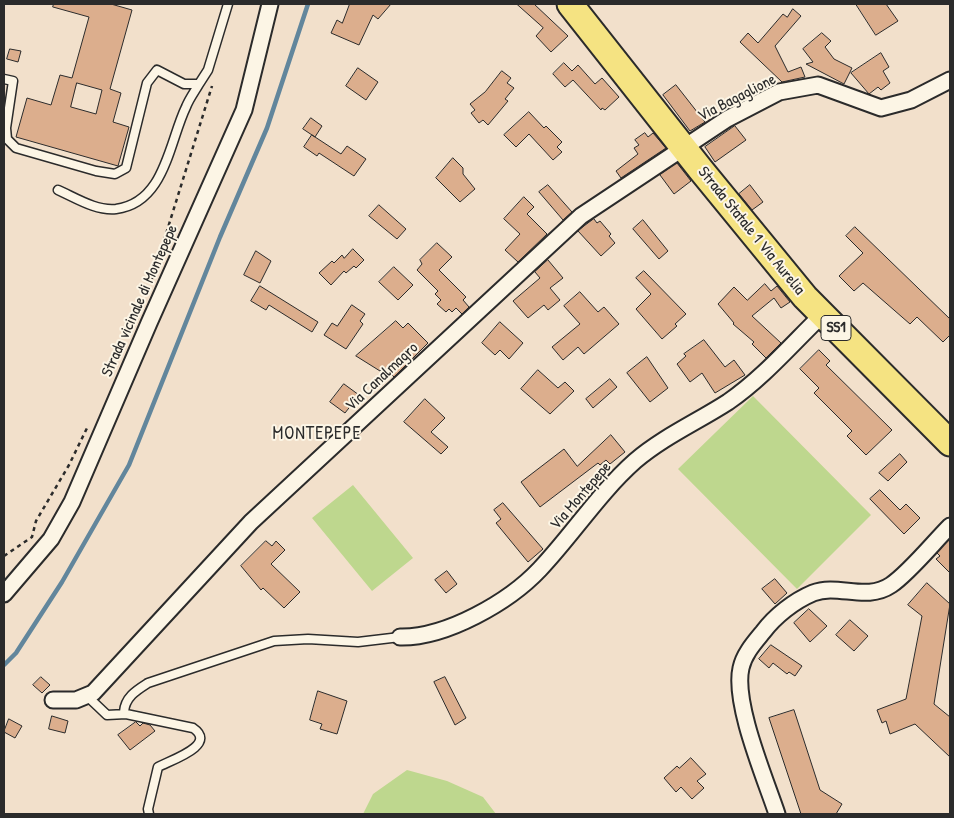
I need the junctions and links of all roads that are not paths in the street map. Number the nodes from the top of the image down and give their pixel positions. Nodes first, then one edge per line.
1 (228, 4) edge
2 (270, 4) edge
3 (570, 4) edge
4 (4, 79) edge
5 (950, 80) edge
6 (199, 84) junction
7 (683, 148) junction
8 (58, 190) dead end
9 (822, 315) junction
10 (950, 444) edge
11 (950, 526) edge
12 (4, 594) edge
13 (400, 637) joint
14 (87, 696) junction
15 (53, 700) dead end
16 (126, 714) junction
17 (149, 814) edge
18 (777, 814) edge

1 - 6 lane
2 - 12 street, Strada vicinale di Montepepe
3 - 7 main road, Strada Statale 1 Via Aurelia / SS1
4 - 6 lane
5 - 7 street, Via Bagaglione
6 - 8 lane
7 - 9 main road, Strada Statale 1 Via Aurelia / SS1
7 - 14 street, Via Canalmagro
9 - 10 main road, Strada Statale 1 Via Aurelia / SS1
9 - 13 street, Via Montepepe
11 - 18 street
13 - 16 lane
14 - 15 street
14 - 16 lane
16 - 17 lane

